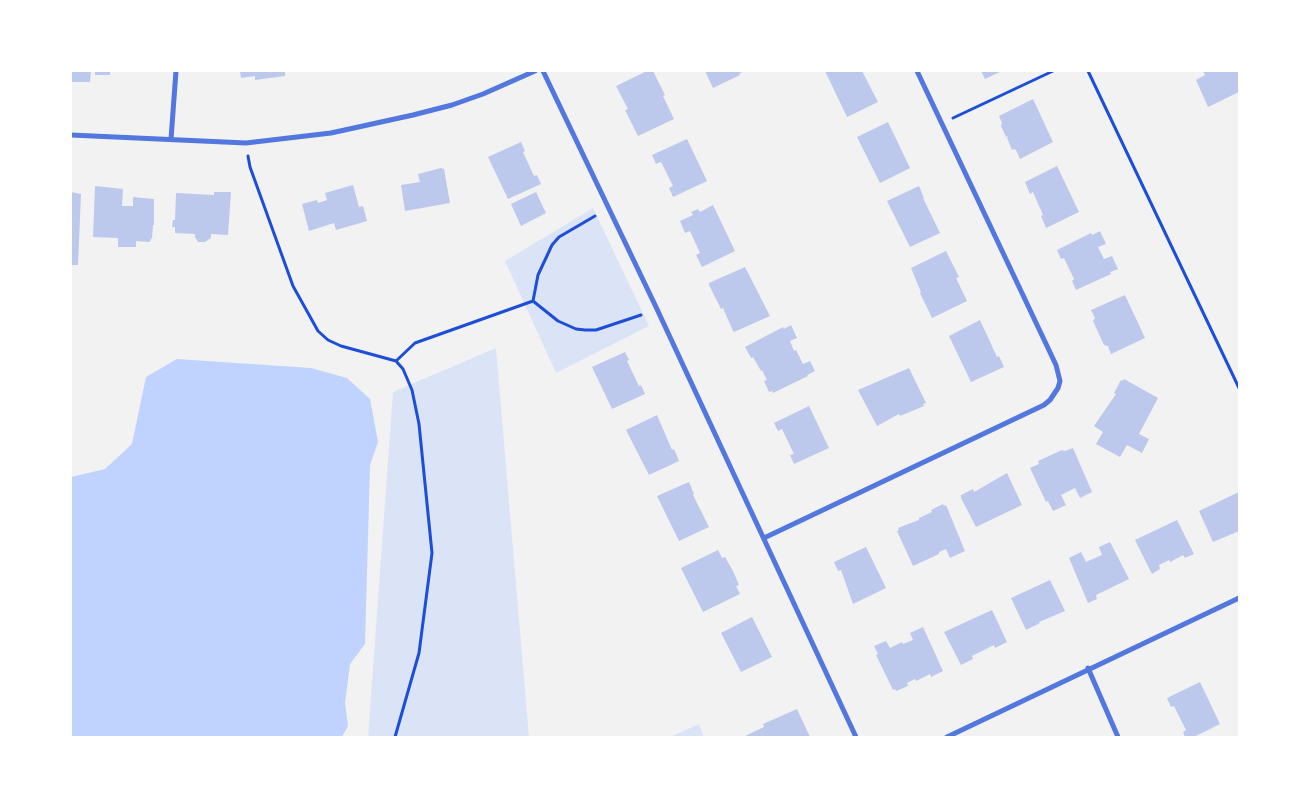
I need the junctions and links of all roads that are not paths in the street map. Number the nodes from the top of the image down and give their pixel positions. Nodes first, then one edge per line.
1 (176, 71) edge
2 (534, 71) edge
3 (543, 71) edge
4 (917, 71) edge
5 (71, 135) edge
6 (171, 139) junction
7 (764, 538) junction
8 (1239, 598) edge
9 (1088, 668) junction
10 (856, 737) edge
11 (947, 737) edge
12 (1118, 737) edge

1 - 6 street
2 - 6 street
3 - 7 street
4 - 7 street
5 - 6 street
7 - 10 street
8 - 9 street
9 - 11 street
9 - 12 street

